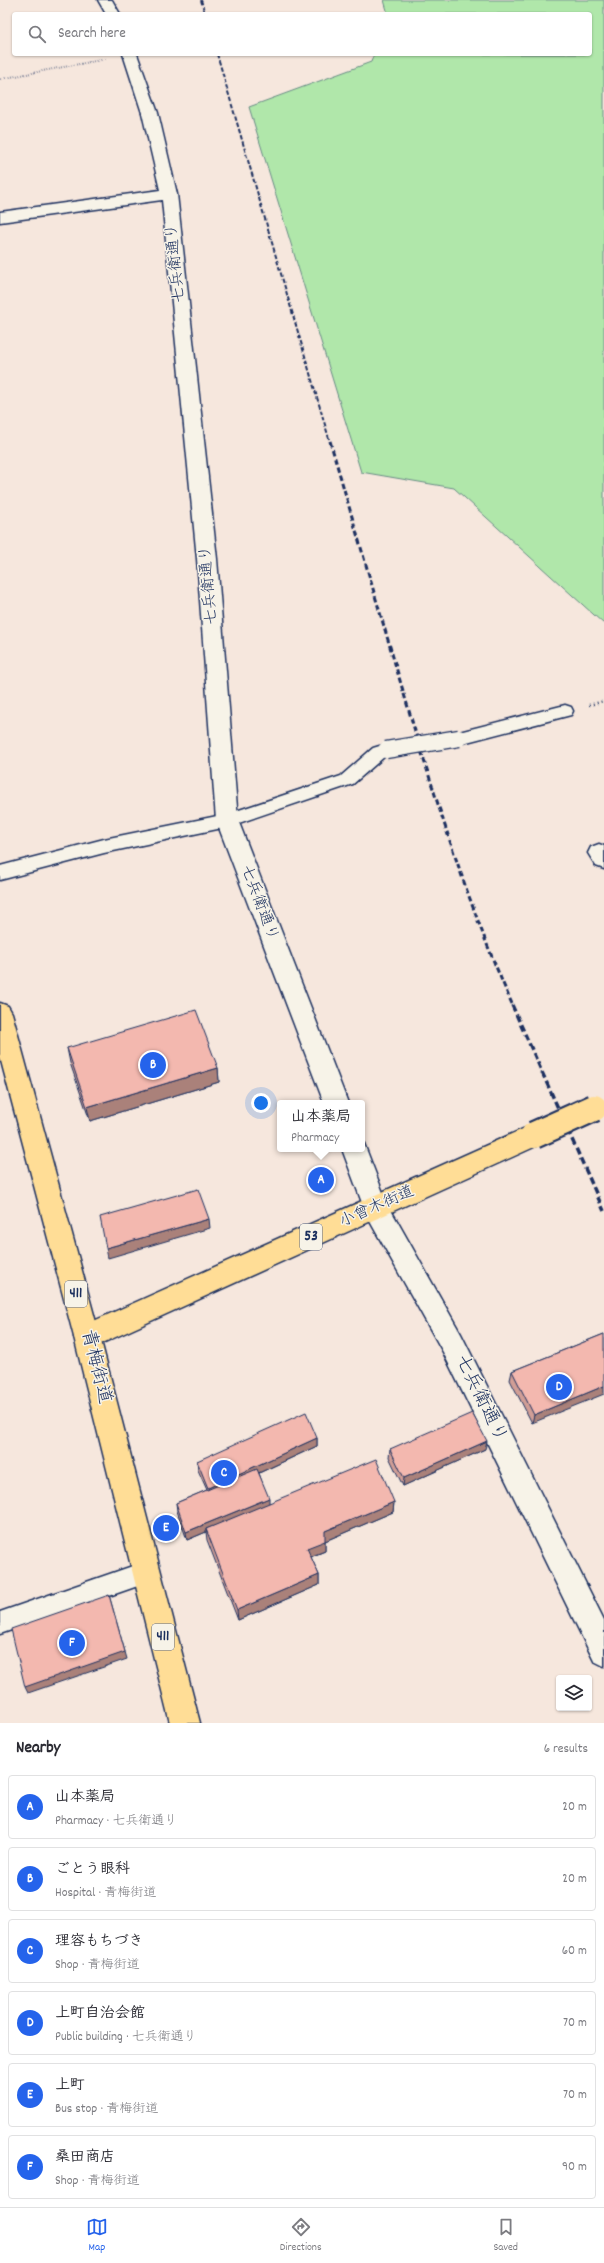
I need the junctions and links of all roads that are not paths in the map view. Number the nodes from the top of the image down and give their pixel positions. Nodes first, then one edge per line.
1 (105, 0) edge
2 (112, 12) edge
3 (131, 56) edge
4 (169, 194) junction
5 (0, 217) edge
6 (565, 711) dead end
7 (227, 820) junction
8 (0, 873) edge
9 (0, 1013) edge
10 (335, 1100) edge
11 (599, 1105) edge
12 (355, 1152) edge
13 (376, 1208) junction
14 (88, 1337) junction
15 (147, 1572) junction
16 (0, 1623) edge
17 (604, 1651) edge
18 (185, 1723) edge

1 - 2 street
3 - 4 street, 七兵衛通り
4 - 5 street
4 - 7 street, 七兵衛通り
6 - 7 lane, bridge
7 - 8 lane
7 - 10 street, 七兵衛通り
9 - 14 main road, 青梅街道 / 411
11 - 13 main road, 小曾木街道 / 53, bridge
12 - 13 street, 七兵衛通り
13 - 14 main road, 小曾木街道 / 53
13 - 17 street, 七兵衛通り
14 - 15 main road, 青梅街道 / 411
15 - 16 lane
15 - 18 main road, 青梅街道 / 411

